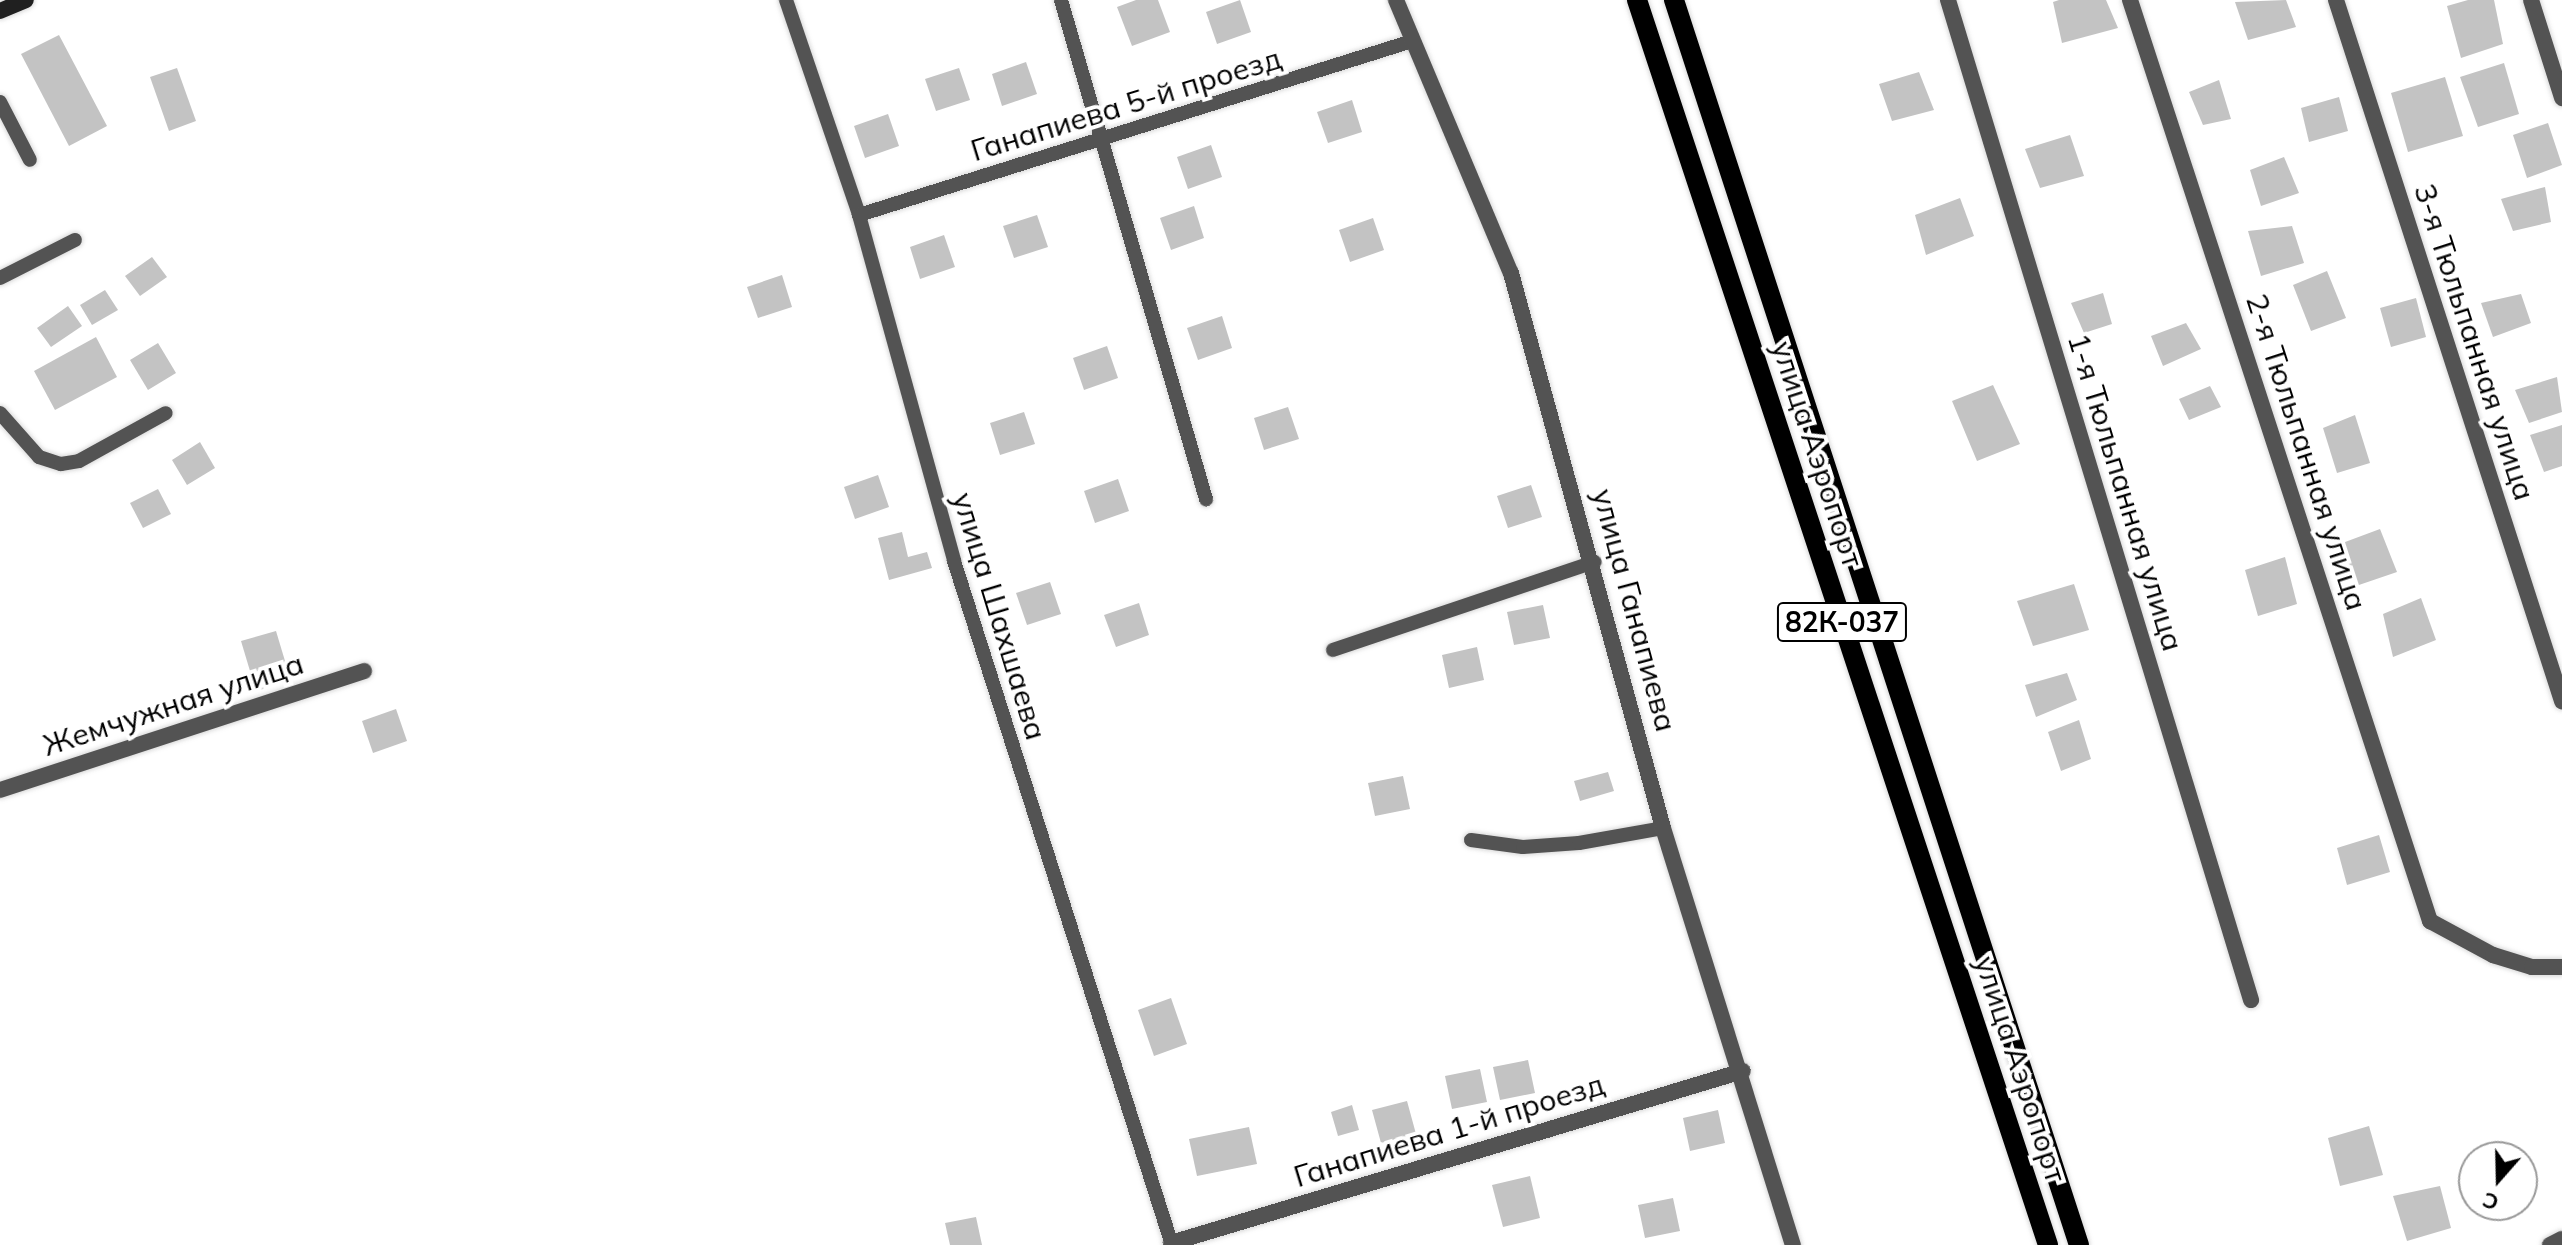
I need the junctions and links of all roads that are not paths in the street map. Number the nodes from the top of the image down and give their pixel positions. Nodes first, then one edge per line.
1 (9, 0) edge
2 (26, 0) edge
3 (786, 0) edge
4 (1061, 0) edge
5 (1396, 0) edge
6 (1637, 0) edge
7 (1674, 0) edge
8 (1948, 0) edge
9 (2130, 0) edge
10 (2336, 0) edge
11 (2531, 0) edge
12 (0, 8) edge
13 (1409, 42) junction
14 (2562, 98) edge
15 (0, 102) edge
16 (1101, 140) junction
17 (30, 160) dead end
18 (859, 215) junction
19 (75, 240) dead end
20 (0, 278) edge
21 (0, 413) edge
22 (166, 413) dead end
23 (1206, 499) dead end
24 (1595, 562) junction
25 (1333, 650) dead end
26 (364, 671) dead end
27 (2562, 701) edge
28 (0, 790) edge
29 (1663, 828) junction
30 (1471, 840) dead end
31 (2562, 967) edge
32 (2251, 1000) dead end
33 (1743, 1071) junction
34 (2562, 1239) edge
35 (1171, 1244) edge
36 (1793, 1245) edge
37 (2048, 1245) edge
38 (2079, 1245) edge
39 (2550, 1245) edge

1 - 12 main road
2 - 12 main road
3 - 18 lane, улица Шахшаева
4 - 16 lane
5 - 13 street, улица Ганапиева
6 - 37 main road, улица Аэропорт / 82К-037
7 - 38 main road, улица Аэропорт
8 - 32 street, 1-я Тюльпанная улица
9 - 31 street, 2-я Тюльпанная улица
10 - 27 street, 3-я Тюльпанная улица
11 - 14 street
13 - 16 lane, Ганапиева 5-й проезд
13 - 24 street, улица Ганапиева
15 - 17 lane
16 - 18 lane, Ганапиева 5-й проезд
16 - 23 lane
18 - 35 lane, улица Шахшаева
19 - 20 lane
21 - 22 lane
24 - 25 lane
24 - 29 street, улица Ганапиева
26 - 28 street, Жемчужная улица
29 - 30 lane
29 - 33 street, улица Ганапиева
33 - 35 street, Ганапиева 1-й проезд
33 - 36 street, улица Ганапиева
34 - 39 street

